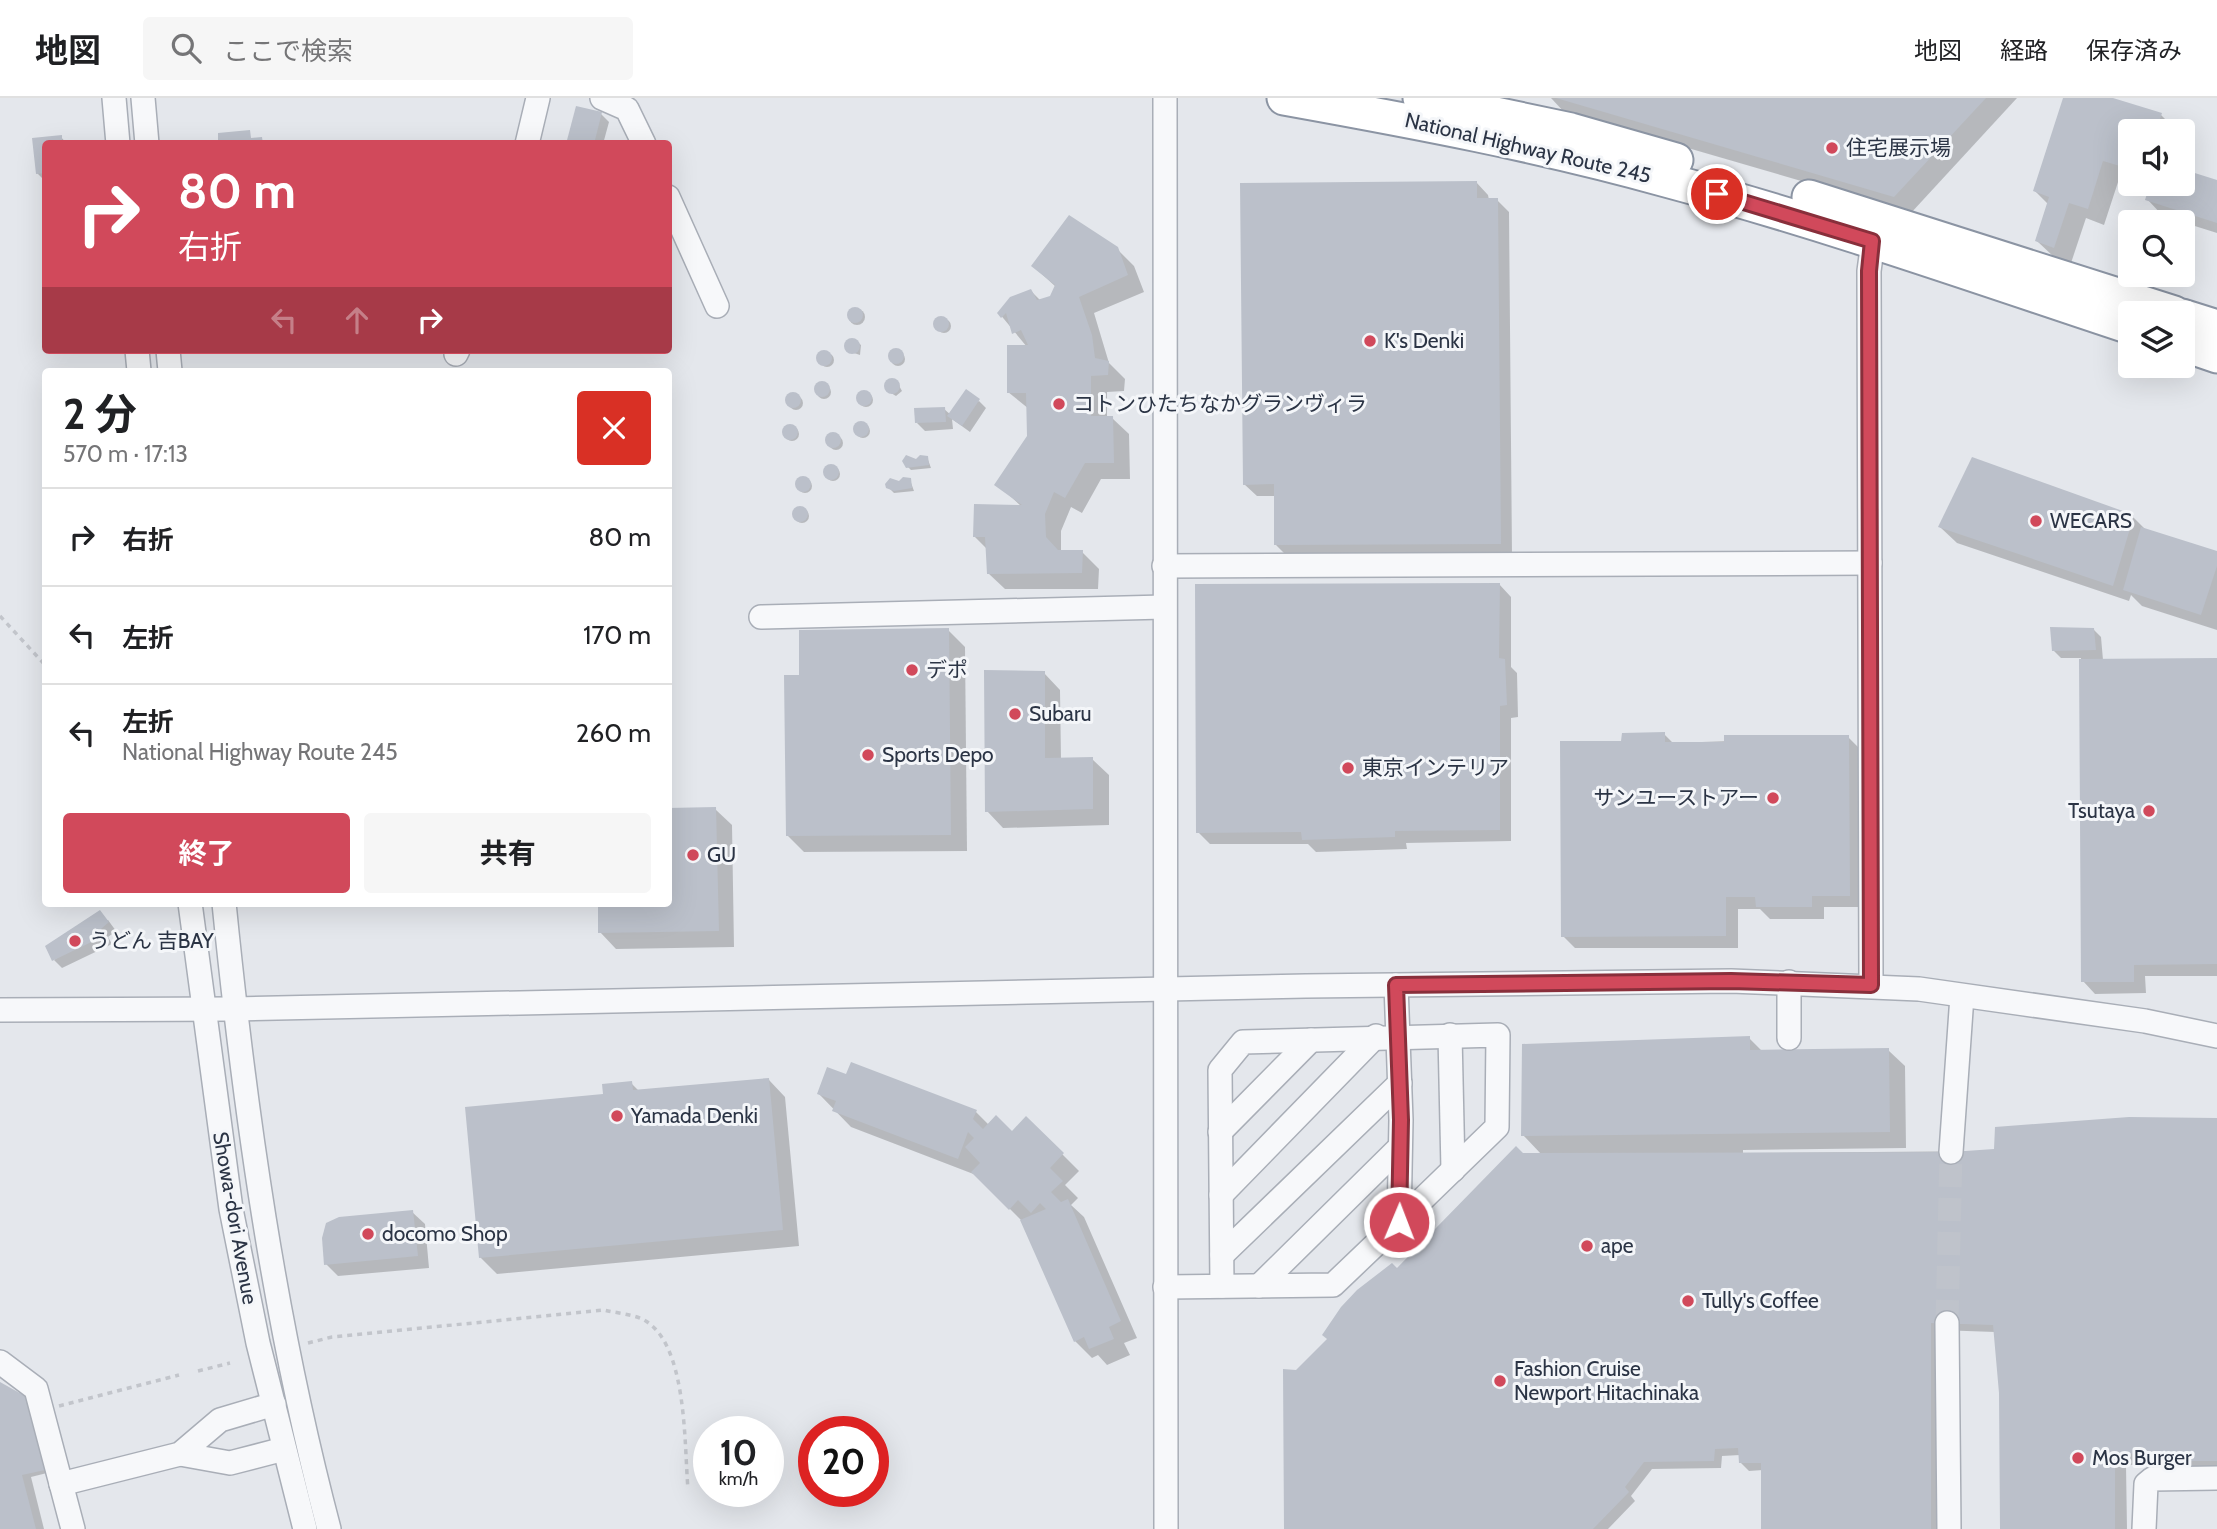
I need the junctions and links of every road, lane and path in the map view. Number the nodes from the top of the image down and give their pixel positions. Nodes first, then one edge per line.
1 (114, 98) edge
2 (143, 98) edge
3 (538, 98) edge
4 (602, 98) edge
5 (1166, 98) edge
6 (1284, 98) edge
7 (1420, 98) edge
8 (118, 140) edge
9 (147, 140) edge
10 (528, 140) edge
11 (642, 140) edge
12 (672, 206) edge
13 (1872, 241) junction
14 (2137, 301) edge
15 (717, 306) dead end
16 (2195, 320) edge
17 (2118, 323) edge
18 (2217, 327) edge
19 (2195, 348) edge
20 (2217, 356) edge
21 (1870, 563) junction
22 (1164, 566) junction
23 (1164, 607) junction
24 (0, 616) edge
25 (761, 617) dead end
26 (42, 662) edge
27 (190, 907) edge
28 (224, 907) edge
29 (1789, 982) junction
30 (1396, 985) junction
31 (1871, 985) junction
32 (1165, 989) junction
33 (1962, 996) junction
34 (202, 1009) junction
35 (235, 1009) junction
36 (0, 1010) edge
37 (1450, 1035) junction
38 (2217, 1035) edge
39 (1376, 1036) junction
40 (1399, 1036) junction
41 (1789, 1038) dead end
42 (1311, 1040) junction
43 (1400, 1083) junction
44 (1220, 1132) junction
45 (1400, 1147) junction
46 (1951, 1152) tunnel mouth
47 (1453, 1170) junction
48 (1221, 1195) junction
49 (1399, 1222) junction
50 (1222, 1255) junction
51 (1222, 1286) junction
52 (1259, 1286) junction
53 (1165, 1287) junction
54 (1947, 1323) tunnel mouth
55 (289, 1348) junction
56 (0, 1363) edge
57 (230, 1363) dead end
58 (198, 1371) dead end
59 (179, 1375) dead end
60 (274, 1404) junction
61 (54, 1407) dead end
62 (284, 1449) junction
63 (180, 1454) junction
64 (2217, 1478) edge
65 (61, 1484) junction
66 (688, 1489) dead end
67 (73, 1529) edge
68 (305, 1529) edge
69 (329, 1529) edge
70 (1166, 1529) edge
71 (1949, 1529) edge
72 (2144, 1529) edge

1 - 8 street
2 - 9 street
3 - 10 street
4 - 11 street
5 - 22 street
6 - 13 highway, National Highway Route 245
7 - 14 highway, National Highway Route 245
12 - 15 street
13 - 17 highway, National Highway Route 245
13 - 21 street
16 - 18 highway
19 - 20 highway
21 - 22 street
21 - 31 street
22 - 23 street
23 - 25 street
23 - 32 street
24 - 26 path
27 - 34 street, Showa-dori Avenue
28 - 35 street, Showa-dori Avenue
29 - 30 street
29 - 31 street
29 - 41 street
30 - 32 street
30 - 40 street
31 - 33 street
32 - 35 street
32 - 53 street
33 - 38 street
33 - 46 street
34 - 35 street
34 - 36 street
34 - 60 street, Showa-dori Avenue
35 - 55 street, Showa-dori Avenue
37 - 40 street
37 - 47 street
37 - 47 street
39 - 40 street
39 - 42 street
39 - 48 street
40 - 43 street
42 - 44 street
42 - 44 street
43 - 45 street
43 - 50 street
44 - 48 street
45 - 49 street
45 - 52 street
47 - 49 street
48 - 50 street
49 - 52 street
50 - 51 street
51 - 52 street
51 - 53 street
53 - 70 street
54 - 71 street
55 - 66 path
55 - 69 street, Showa-dori Avenue
56 - 65 street
57 - 58 path
59 - 61 path
60 - 62 street, Showa-dori Avenue
60 - 63 street
62 - 63 street
62 - 68 street, Showa-dori Avenue
63 - 65 street
64 - 72 street
65 - 67 street

